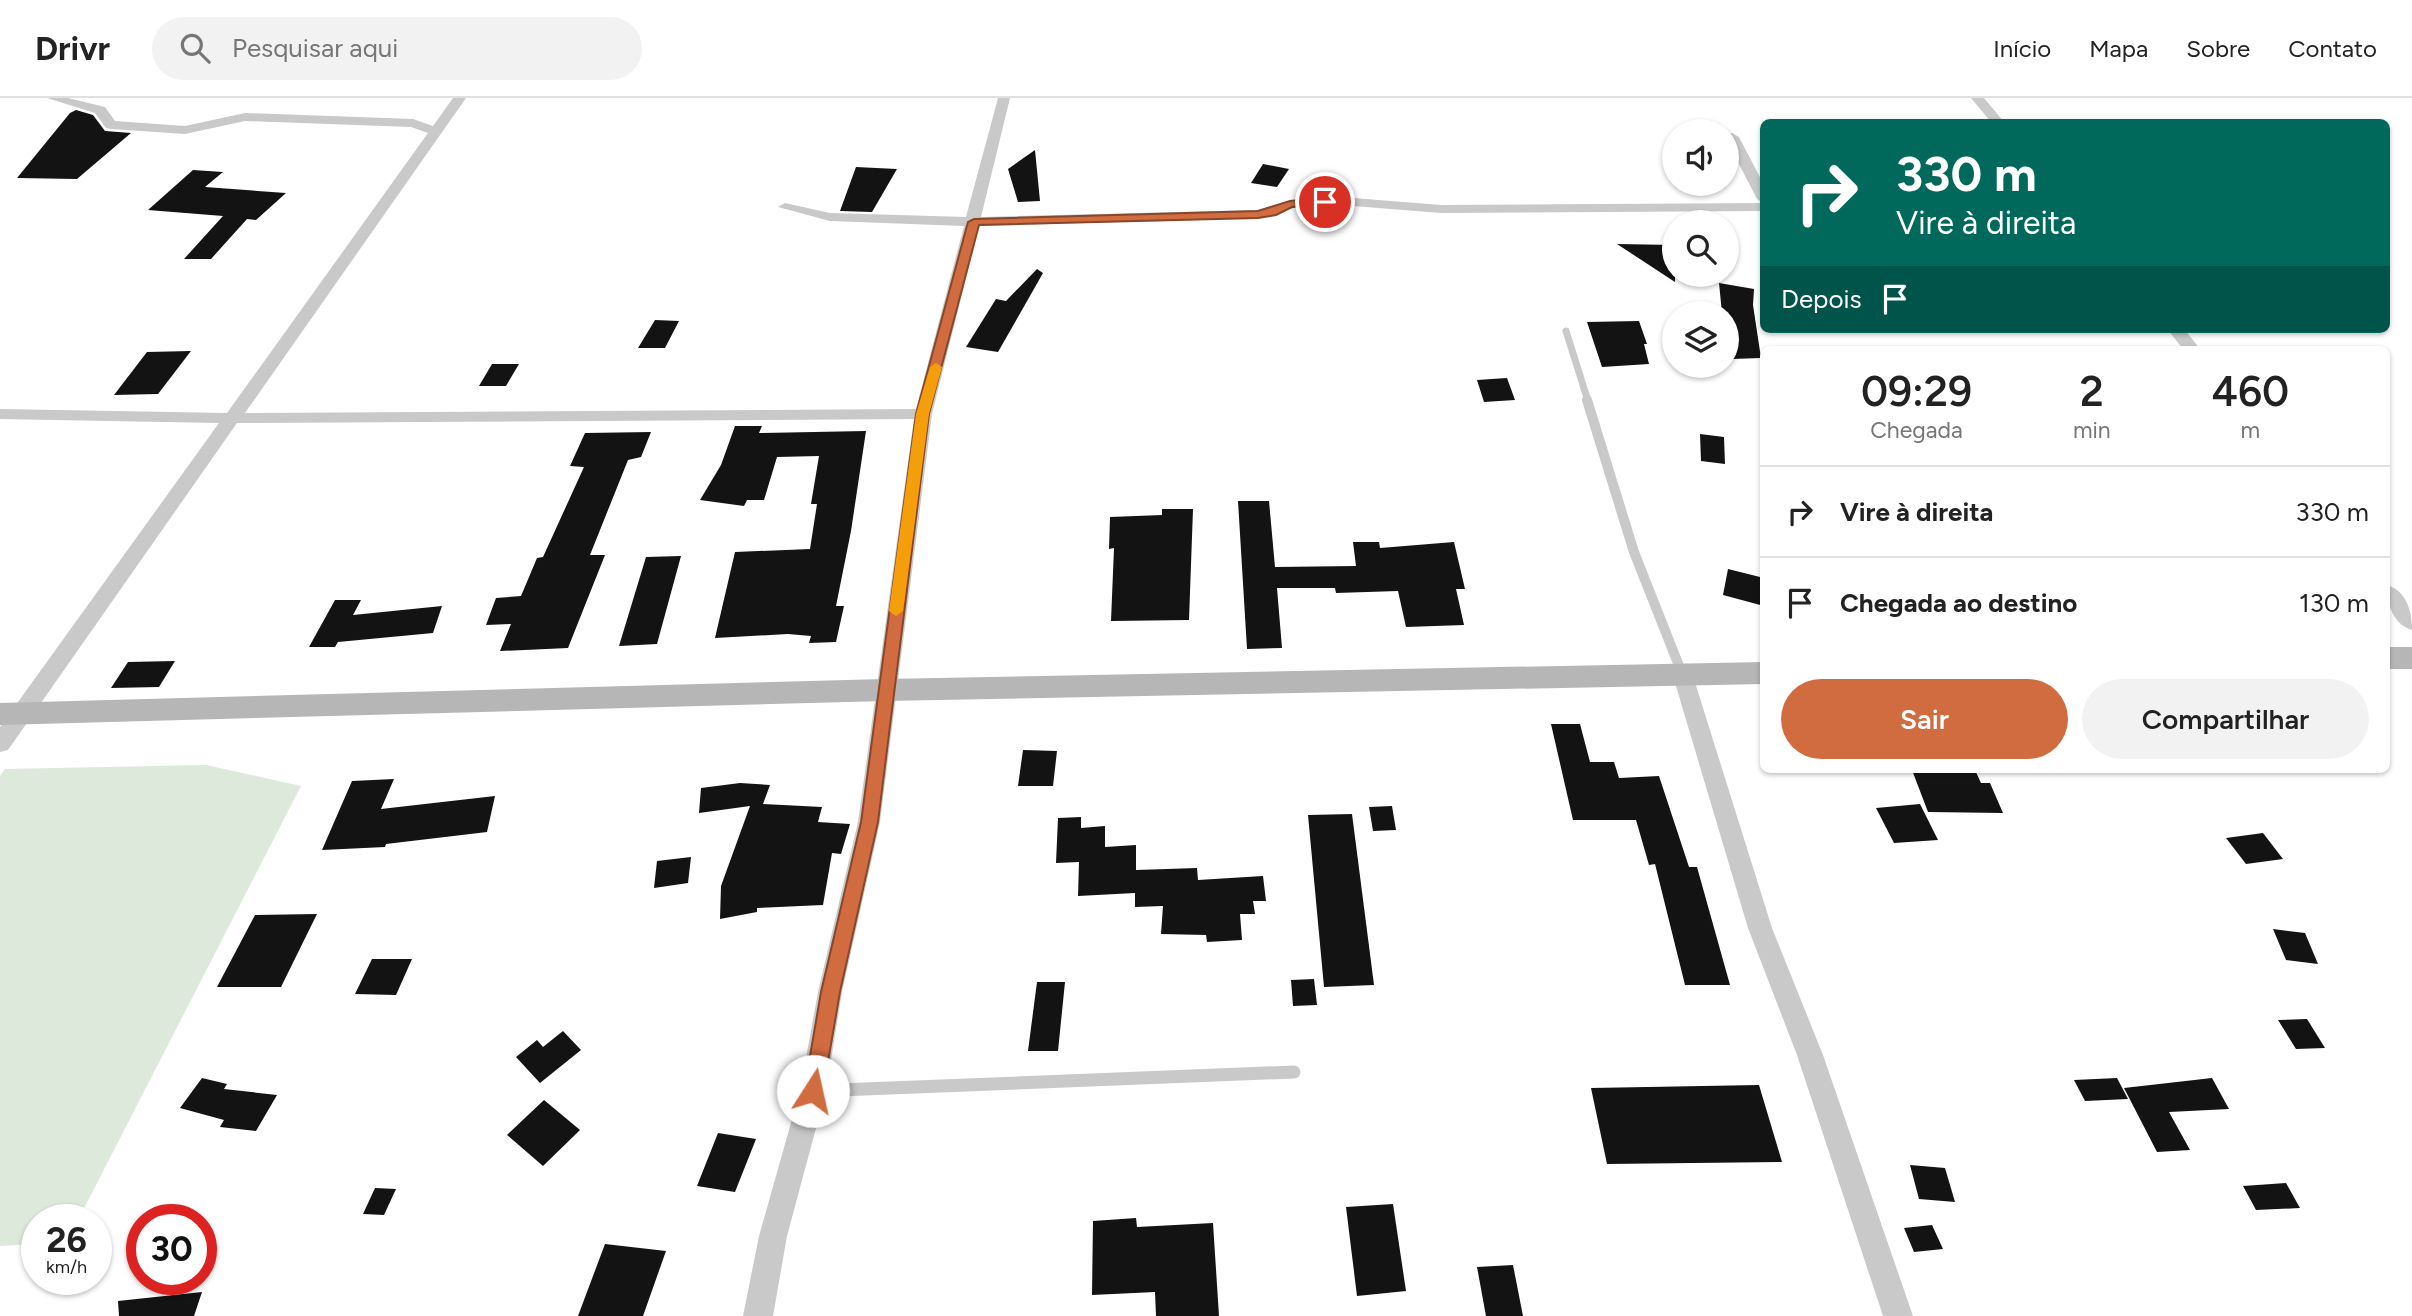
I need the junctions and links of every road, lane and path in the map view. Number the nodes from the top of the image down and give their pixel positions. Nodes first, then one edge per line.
1 (53, 98) edge
2 (260, 98) edge
3 (460, 98) edge
4 (1004, 98) edge
5 (1977, 98) edge
6 (274, 118) junction
7 (1995, 119) edge
8 (437, 132) junction
9 (1739, 151) edge
10 (1760, 191) edge
11 (785, 207) dead end
12 (1760, 208) edge
13 (974, 222) junction
14 (1566, 331) dead end
15 (0, 414) edge
16 (923, 414) junction
17 (233, 418) junction
18 (2390, 596) edge
19 (2412, 623) edge
20 (2390, 658) edge
21 (2412, 658) edge
22 (1760, 673) edge
23 (1683, 676) junction
24 (885, 690) junction
25 (10, 714) edge
26 (0, 744) edge
27 (1294, 1072) dead end
28 (813, 1091) junction
29 (758, 1316) edge
30 (1898, 1316) edge

1 - 6 street
2 - 6 street
3 - 8 street
4 - 13 street
5 - 7 street
6 - 8 street
8 - 17 street
9 - 10 street
11 - 13 street
12 - 13 street
13 - 16 street
14 - 23 lane
15 - 17 street
16 - 17 street
16 - 24 street
17 - 25 street
18 - 19 street
20 - 21 main road
22 - 23 main road
23 - 24 main road
23 - 30 street
24 - 25 main road
24 - 28 street
25 - 26 street
27 - 28 lane
28 - 29 street

